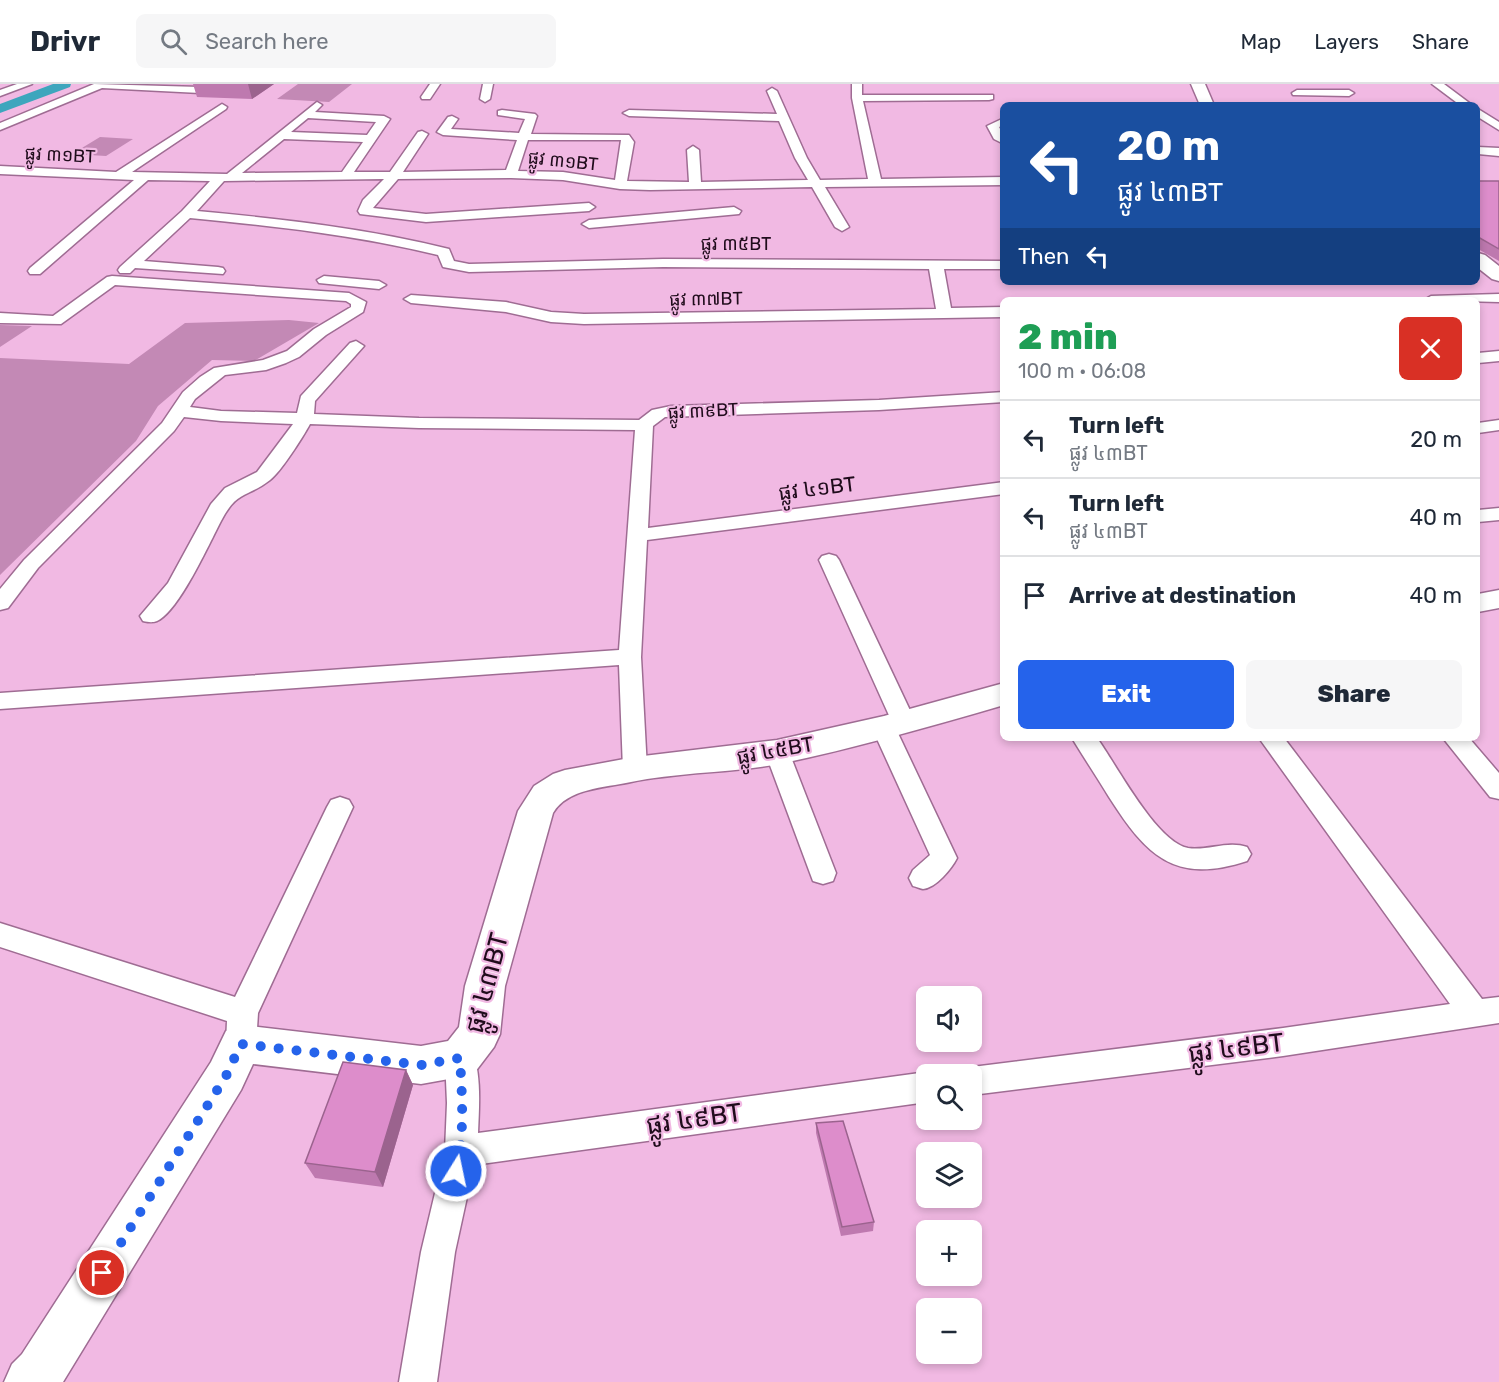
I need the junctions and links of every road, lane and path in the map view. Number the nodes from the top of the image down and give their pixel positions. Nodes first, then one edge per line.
1 (27, 84) edge
2 (435, 84) edge
3 (488, 84) edge
4 (857, 84) edge
5 (1197, 84) edge
6 (1437, 84) edge
7 (101, 85) edge
8 (200, 90) dead end
9 (772, 91) dead end
10 (0, 93) edge
11 (1349, 93) dead end
12 (426, 97) dead end
13 (988, 97) dead end
14 (857, 98) junction
15 (485, 99) dead end
16 (1206, 102) edge
17 (1304, 102) edge
18 (1463, 102) edge
19 (318, 104) dead end
20 (222, 107) dead end
21 (502, 113) dead end
22 (629, 113) dead end
23 (1480, 113) edge
24 (305, 115) junction
25 (783, 117) junction
26 (453, 119) dead end
27 (1000, 123) edge
28 (0, 127) edge
29 (1499, 127) edge
30 (422, 134) dead end
31 (281, 135) junction
32 (523, 137) junction
33 (1000, 138) edge
34 (372, 139) junction
35 (693, 150) dead end
36 (1480, 151) edge
37 (1499, 152) edge
38 (0, 170) edge
39 (18, 171) junction
40 (511, 174) junction
41 (118, 176) junction
42 (145, 177) junction
43 (345, 177) junction
44 (393, 177) junction
45 (224, 178) junction
46 (0, 181) edge
47 (594, 181) junction
48 (1000, 181) edge
49 (875, 182) junction
50 (816, 183) junction
51 (620, 185) junction
52 (695, 186) junction
53 (589, 207) junction
54 (365, 211) junction
55 (734, 211) dead end
56 (187, 214) junction
57 (426, 218) junction
58 (590, 224) junction
59 (842, 227) dead end
60 (335, 232) junction
61 (628, 233) dead end
62 (408, 243) junction
63 (1480, 261) edge
64 (134, 264) junction
65 (936, 265) junction
66 (1000, 265) edge
67 (35, 271) dead end
68 (228, 272) dead end
69 (1499, 275) edge
70 (310, 279) dead end
71 (112, 280) junction
72 (379, 285) dead end
73 (1499, 298) edge
74 (411, 299) dead end
75 (1480, 299) edge
76 (1000, 312) edge
77 (944, 314) junction
78 (0, 318) edge
79 (356, 346) dead end
80 (1499, 356) edge
81 (1480, 358) edge
82 (1000, 397) edge
83 (179, 411) junction
84 (305, 417) junction
85 (644, 425) junction
86 (1499, 425) edge
87 (1480, 428) edge
88 (1000, 489) edge
89 (1499, 514) edge
90 (1480, 516) edge
91 (636, 535) junction
92 (829, 560) dead end
93 (1499, 599) edge
94 (0, 603) edge
95 (1480, 603) edge
96 (151, 616) dead end
97 (630, 657) junction
98 (1000, 695) edge
99 (0, 701) edge
100 (893, 724) junction
101 (1086, 741) edge
102 (1273, 741) edge
103 (1458, 741) edge
104 (777, 752) junction
105 (635, 769) junction
106 (1499, 790) edge
107 (546, 795) joint
108 (340, 807) dead end
109 (1238, 854) dead end
110 (823, 873) dead end
111 (923, 878) dead end
112 (0, 935) edge
113 (1487, 1012) edge
114 (242, 1029) junction
115 (460, 1058) junction
116 (982, 1080) edge
117 (916, 1089) edge
118 (461, 1151) junction
119 (30, 1382) edge
120 (418, 1382) edge

1 - 10 street
2 - 12 street
3 - 15 street
4 - 14 street
5 - 16 street
6 - 18 street
7 - 8 street
7 - 28 street
9 - 25 street
11 - 17 street
13 - 14 street
14 - 49 street
19 - 24 street
20 - 41 street, ផ្លូវ ៣១BT
21 - 32 street
22 - 25 street
23 - 29 street
24 - 31 street
24 - 34 street
25 - 50 street
26 - 32 street
27 - 33 street
30 - 44 street
31 - 34 street
31 - 45 street
32 - 40 street
32 - 51 street
34 - 43 street
35 - 52 street
36 - 37 street
38 - 39 street, ផ្លូវ ៣១BT
39 - 41 street, ផ្លូវ ៣១BT
39 - 46 street
40 - 44 street, ផ្លូវ ៣១BT
40 - 47 street, ផ្លូវ ៣១BT
41 - 42 street, ផ្លូវ ៣១BT
42 - 45 street, ផ្លូវ ៣១BT
42 - 67 street
43 - 44 street, ផ្លូវ ៣១BT
43 - 45 street, ផ្លូវ ៣១BT
44 - 54 street
45 - 56 street
47 - 51 street, ផ្លូវ ៣១BT
47 - 53 street
48 - 49 street, ផ្លូវ ៣១BT
49 - 50 street, ផ្លូវ ៣១BT
50 - 52 street, ផ្លូវ ៣១BT
50 - 59 street
51 - 52 street, ផ្លូវ ៣១BT
53 - 57 street
53 - 58 street
54 - 57 street
54 - 60 street
55 - 58 street
56 - 60 street
56 - 64 street
57 - 62 street
58 - 61 street
60 - 62 street
62 - 65 street, ផ្លូវ ៣៥BT
63 - 69 street
64 - 68 street
64 - 71 street
65 - 66 street, ផ្លូវ ៣៥BT
65 - 77 street
70 - 72 street
71 - 78 street
71 - 83 street
73 - 75 street
74 - 77 street, ផ្លូវ ៣៧BT
76 - 77 street, ផ្លូវ ៣៧BT
79 - 84 street
80 - 81 street
82 - 85 street, ផ្លូវ ៣៩BT
83 - 84 street
83 - 94 street
84 - 85 street
84 - 96 street
85 - 91 street, ផ្លូវ ៣៩BT
86 - 87 street
88 - 91 street, ផ្លូវ ៤១BT
89 - 90 street
91 - 97 street, ផ្លូវ ៣៩BT
92 - 100 street
93 - 95 street
97 - 99 street
97 - 105 street, ផ្លូវ ៣៩BT
98 - 100 street, ផ្លូវ ៤៥BT
100 - 104 street, ផ្លូវ ៤៥BT
100 - 111 street
101 - 109 street
102 - 113 street
103 - 106 street
104 - 105 street, ផ្លូវ ៤៥BT
104 - 110 street
105 - 107 street, ផ្លូវ ៤៥BT
107 - 115 street, ផ្លូវ ៤៣BT
108 - 114 street
112 - 114 street
113 - 116 street, ផ្លូវ ៤៩BT
114 - 115 street, ផ្លូវ ៤៣BT
114 - 119 street
115 - 118 street
117 - 118 street, ផ្លូវ ៤៩BT
118 - 120 street

